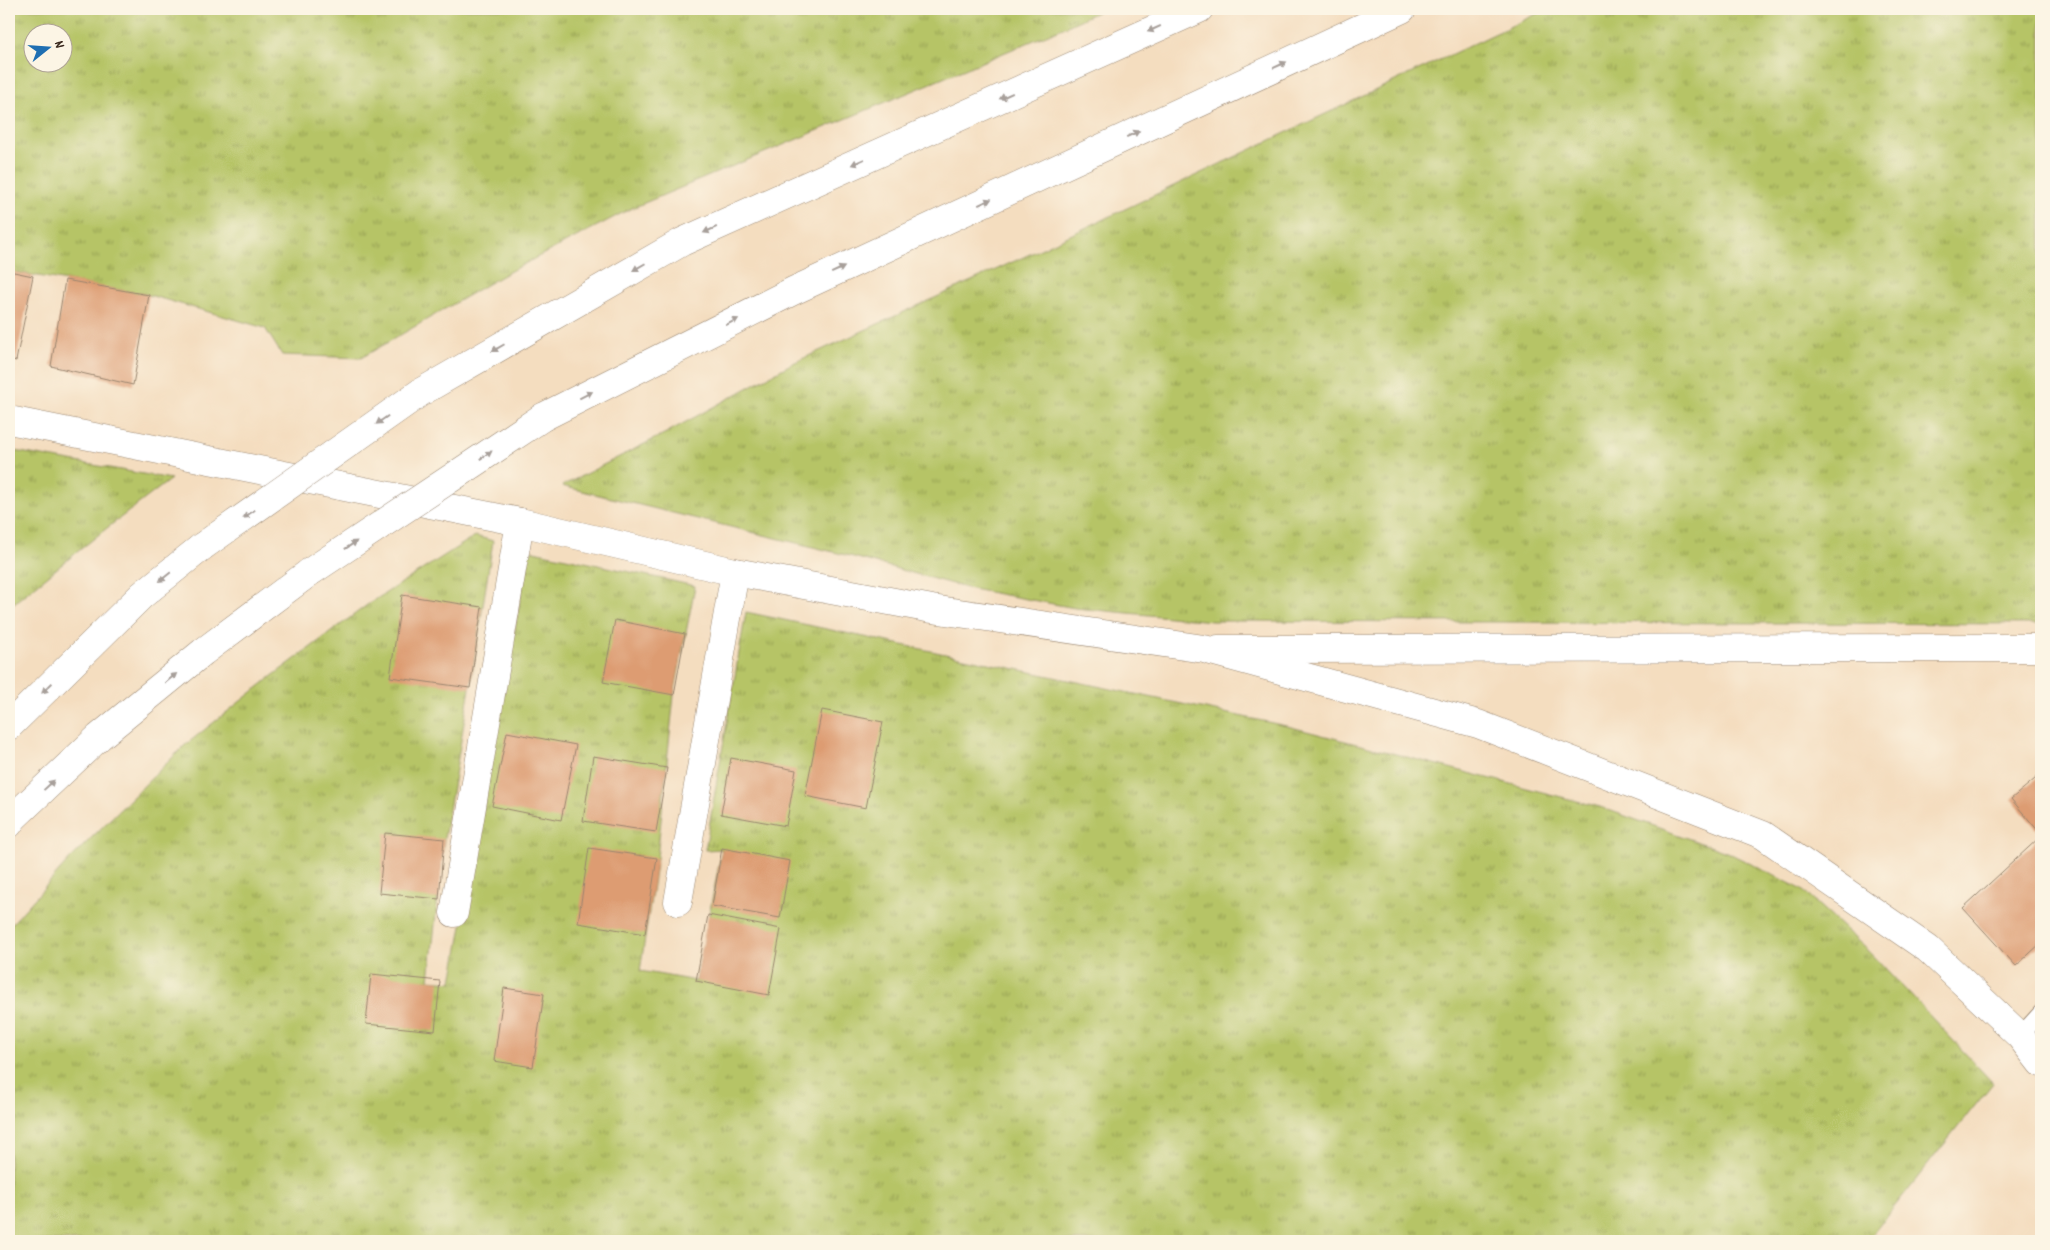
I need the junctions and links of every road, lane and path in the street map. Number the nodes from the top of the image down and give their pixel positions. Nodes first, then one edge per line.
1 (1199, 9) edge
2 (1402, 9) edge
3 (9, 420) edge
4 (520, 522) junction
5 (735, 572) junction
6 (2041, 648) edge
7 (1204, 649) junction
8 (9, 726) edge
9 (10, 822) edge
10 (678, 902) dead end
11 (454, 913) dead end
12 (2041, 1013) edge
13 (2020, 1036) junction
14 (2041, 1063) edge

1 -> 8 main road, bridge
9 -> 2 main road, bridge
3 - 4 main road
4 - 5 main road
4 - 11 main road
5 - 7 main road
5 - 10 main road
6 - 7 main road
7 - 13 main road
12 - 13 lane
13 - 14 main road

